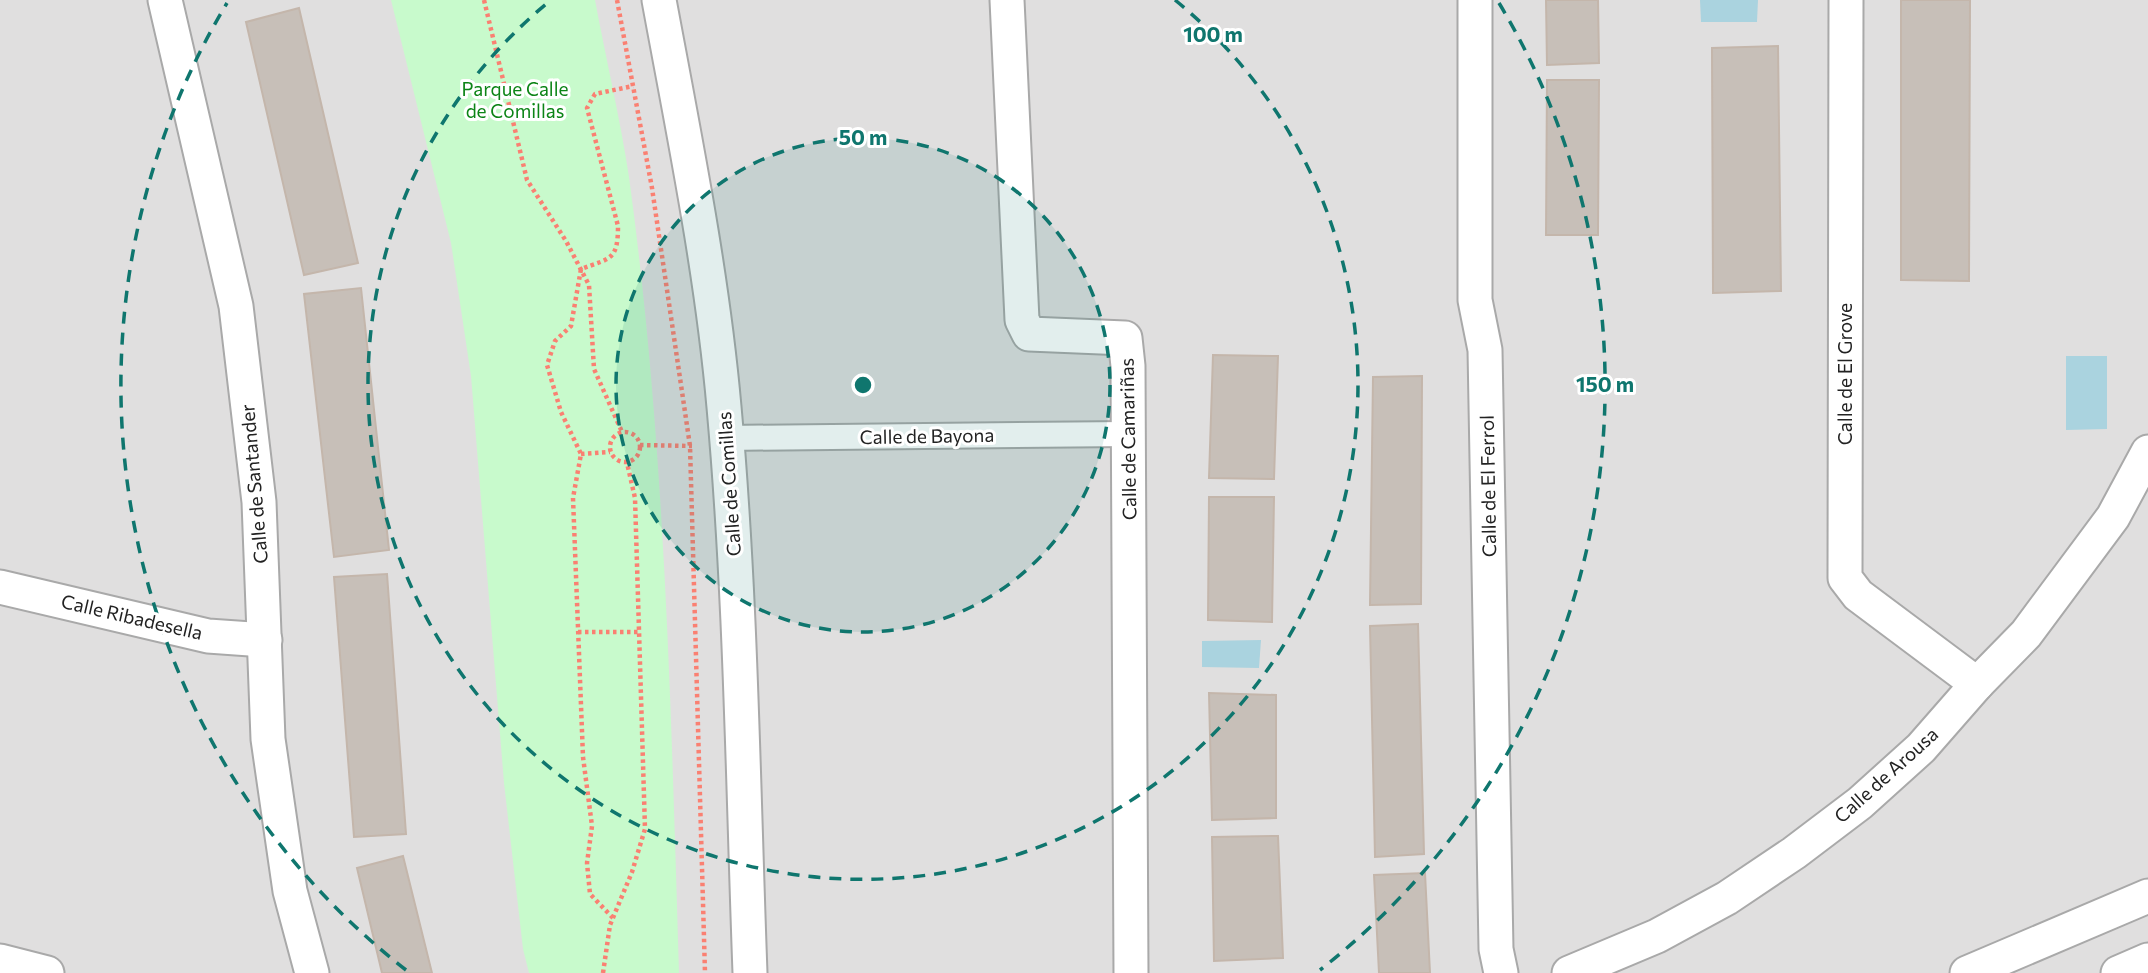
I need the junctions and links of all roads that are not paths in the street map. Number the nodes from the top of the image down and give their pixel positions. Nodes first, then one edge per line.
1 (165, 0) edge
2 (659, 0) edge
3 (1007, 0) edge
4 (1475, 0) edge
5 (1846, 0) edge
6 (1129, 433) junction
7 (726, 438) junction
8 (2148, 452) edge
9 (0, 587) edge
10 (264, 640) junction
11 (1977, 684) junction
12 (2148, 896) edge
13 (2148, 960) edge
14 (0, 961) edge
15 (47, 973) edge
16 (312, 973) edge
17 (750, 973) edge
18 (1131, 973) edge
19 (1501, 973) edge
20 (1569, 973) edge
21 (1967, 973) edge
22 (2118, 973) edge

1 - 10 street, Calle de Santander
2 - 7 street, Calle de Comillas
3 - 6 street, Calle de Camariñas
4 - 19 street, Calle de El Ferrol
5 - 11 street, Calle de El Grove
6 - 7 street, Calle de Bayona
6 - 18 street, Calle de Camariñas
7 - 17 street, Calle de Comillas
8 - 11 street, Calle de Arousa
9 - 10 street, Calle Ribadesella
10 - 16 street, Calle de Santander
11 - 20 street, Calle de Arousa
12 - 21 street
13 - 22 street
14 - 15 street

